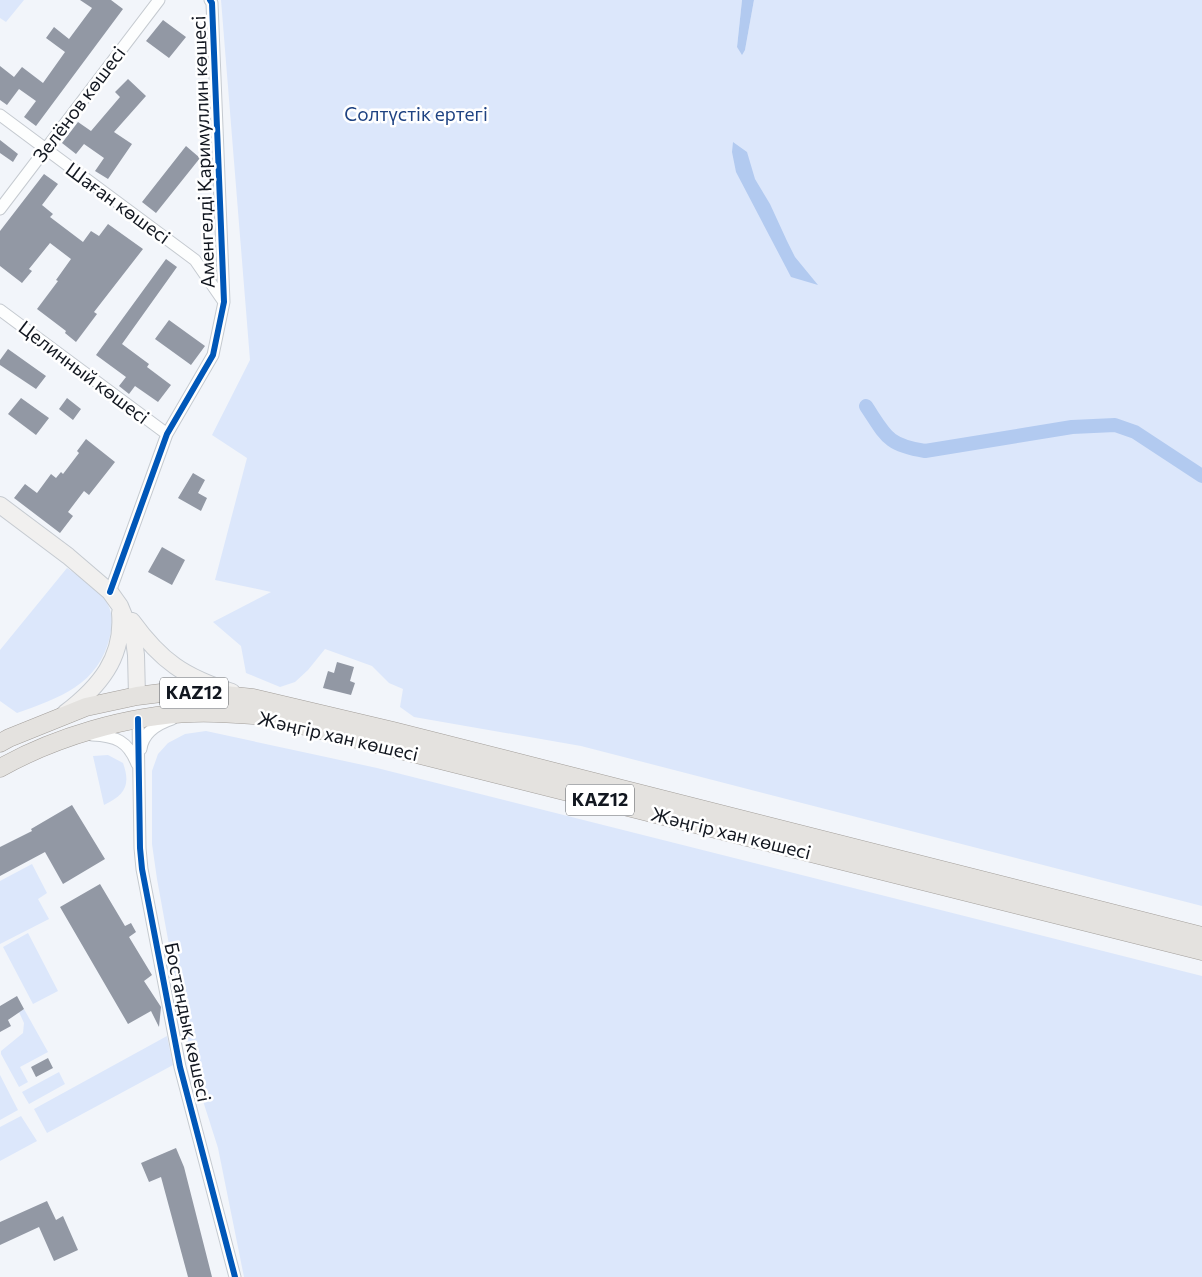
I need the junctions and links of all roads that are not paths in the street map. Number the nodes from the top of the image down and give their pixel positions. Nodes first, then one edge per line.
1 (159, 0) edge
2 (210, 0) edge
3 (0, 115) edge
4 (45, 150) junction
5 (0, 208) edge
6 (224, 302) junction
7 (0, 310) edge
8 (167, 434) junction
9 (0, 505) edge
10 (115, 599) junction
11 (137, 696) junction
12 (253, 698) junction
13 (194, 713) junction
14 (138, 719) junction
15 (55, 720) junction
16 (66, 739) junction
17 (0, 743) edge
18 (0, 768) edge
19 (138, 768) junction
20 (1202, 936) edge
21 (1202, 951) edge
22 (235, 1277) edge

1 - 4 street, Зелёнов көшесі
2 - 6 street, Аменгелді Қаримуллин көшесі
3 - 4 street, Шаған көшесі
4 - 5 street, Зелёнов көшесі
4 - 6 street, Шаған көшесі
6 - 8 street
7 - 8 street, Целинный көшесі
8 - 10 street
9 - 10 main road
10 - 11 main road
10 - 12 main road
10 - 15 main road
11 - 12 main road, Жәңгір хан көшесі / KAZ12
11 - 14 main road
11 - 15 main road, Жәңгір хан көшесі / KAZ12
12 - 20 main road, Жәңгір хан көшесі / KAZ12
13 - 14 main road, Жәңгір хан көшесі / KAZ12
13 - 19 street
13 - 21 main road, Жәңгір хан көшесі / KAZ12
14 - 16 main road, Жәңгір хан көшесі / KAZ12
14 - 19 street
15 - 17 main road, Жәңгір хан көшесі / KAZ12
16 - 18 main road, Жәңгір хан көшесі / KAZ12
16 - 19 street
19 - 22 street, Бостандық көшесі

